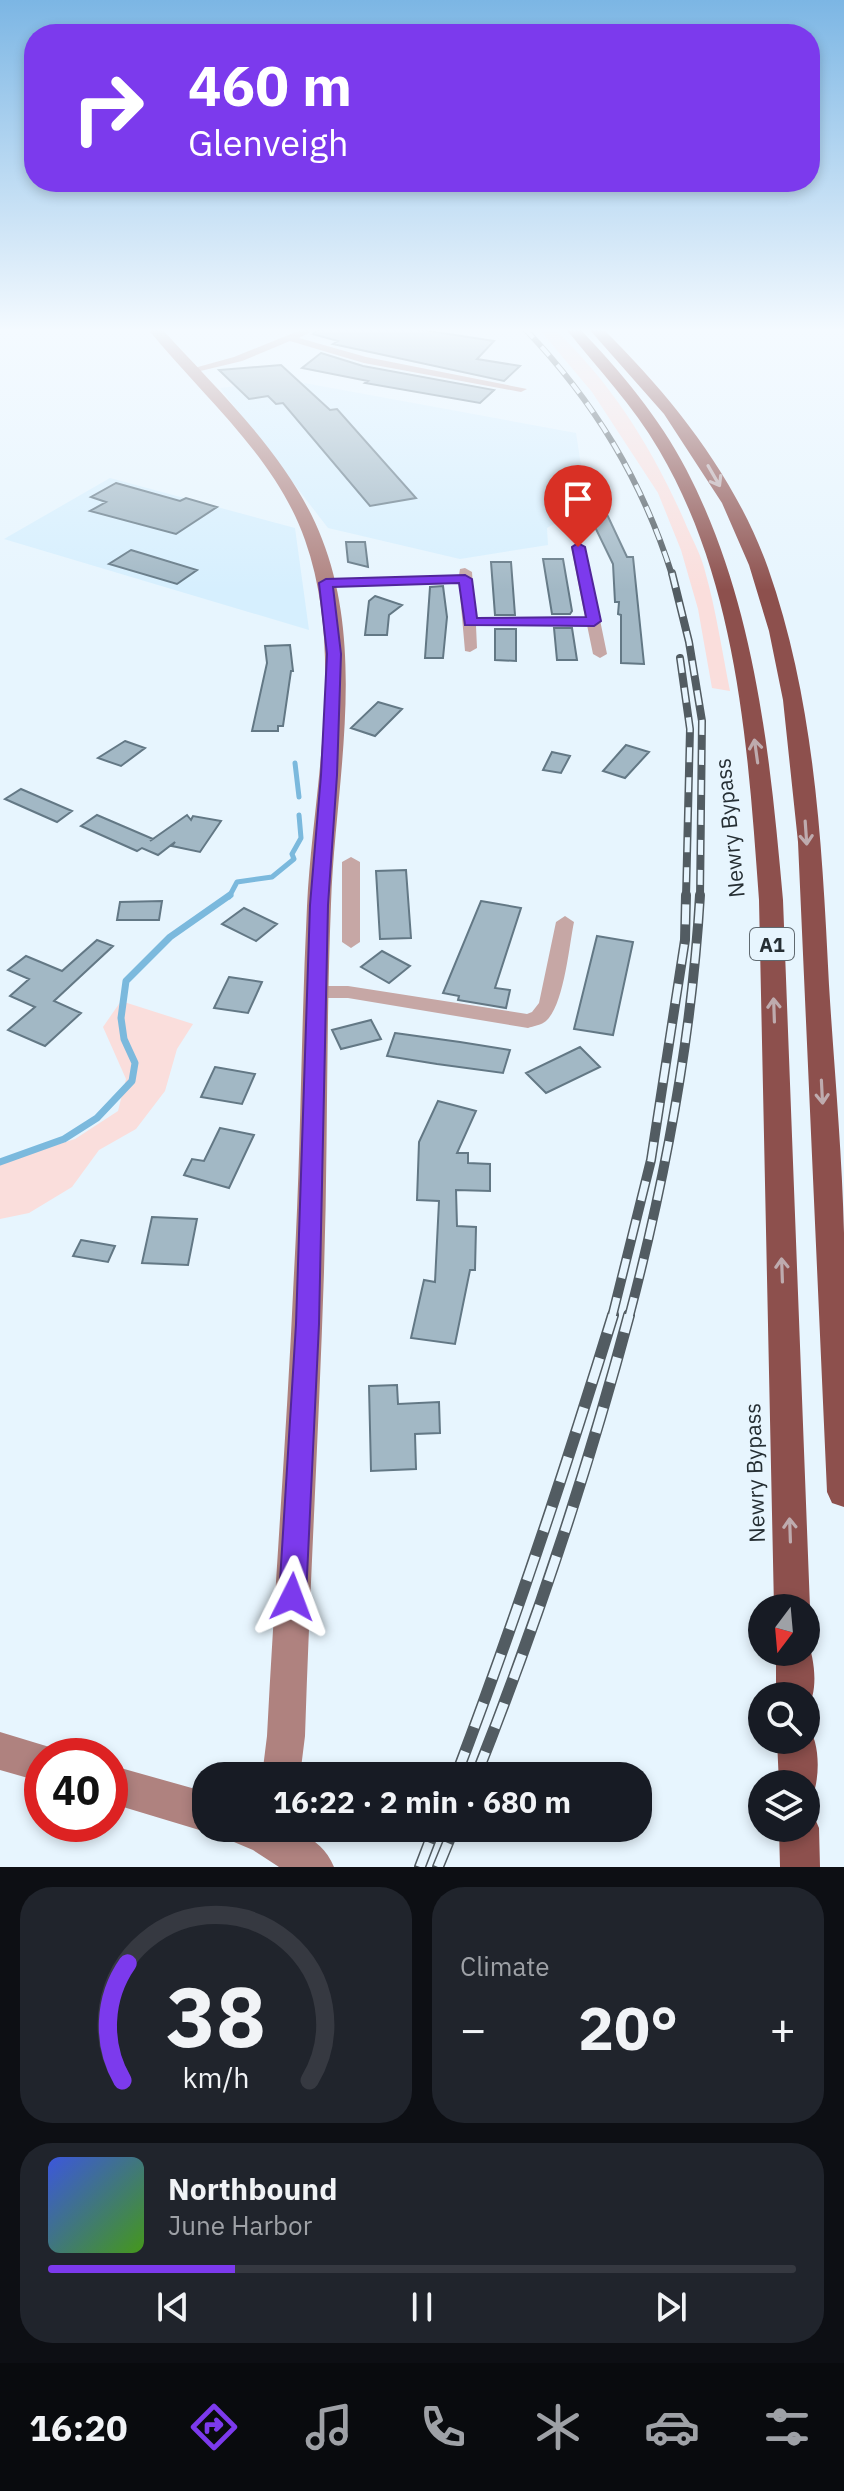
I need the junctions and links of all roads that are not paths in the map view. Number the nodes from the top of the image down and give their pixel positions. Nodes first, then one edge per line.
1 (230, 416) edge
2 (646, 416) edge
3 (674, 416) edge
4 (578, 547) dead end
5 (326, 583) junction
6 (594, 621) junction
7 (470, 622) junction
8 (470, 648) dead end
9 (600, 654) dead end
10 (351, 862) dead end
11 (319, 905) junction
12 (351, 905) junction
13 (565, 922) dead end
14 (351, 942) dead end
15 (318, 992) junction
16 (844, 1492) edge
17 (792, 1594) edge
18 (0, 1751) edge
19 (24, 1758) edge
20 (283, 1762) edge
21 (128, 1789) edge
22 (192, 1808) edge
23 (278, 1842) edge
24 (799, 1842) edge
25 (314, 1867) edge
26 (800, 1867) edge

1 - 5 street
17 -> 2 highway, Newry Bypass / A1
3 -> 16 highway, A1
4 - 6 street
5 - 7 street
5 - 11 street
6 - 7 street
6 - 9 street
7 - 8 street
10 - 12 street
11 - 12 street
11 - 15 street
12 - 14 street
13 - 15 street
15 - 20 street
18 - 19 street
21 - 22 street
23 - 25 street
24 - 26 highway

